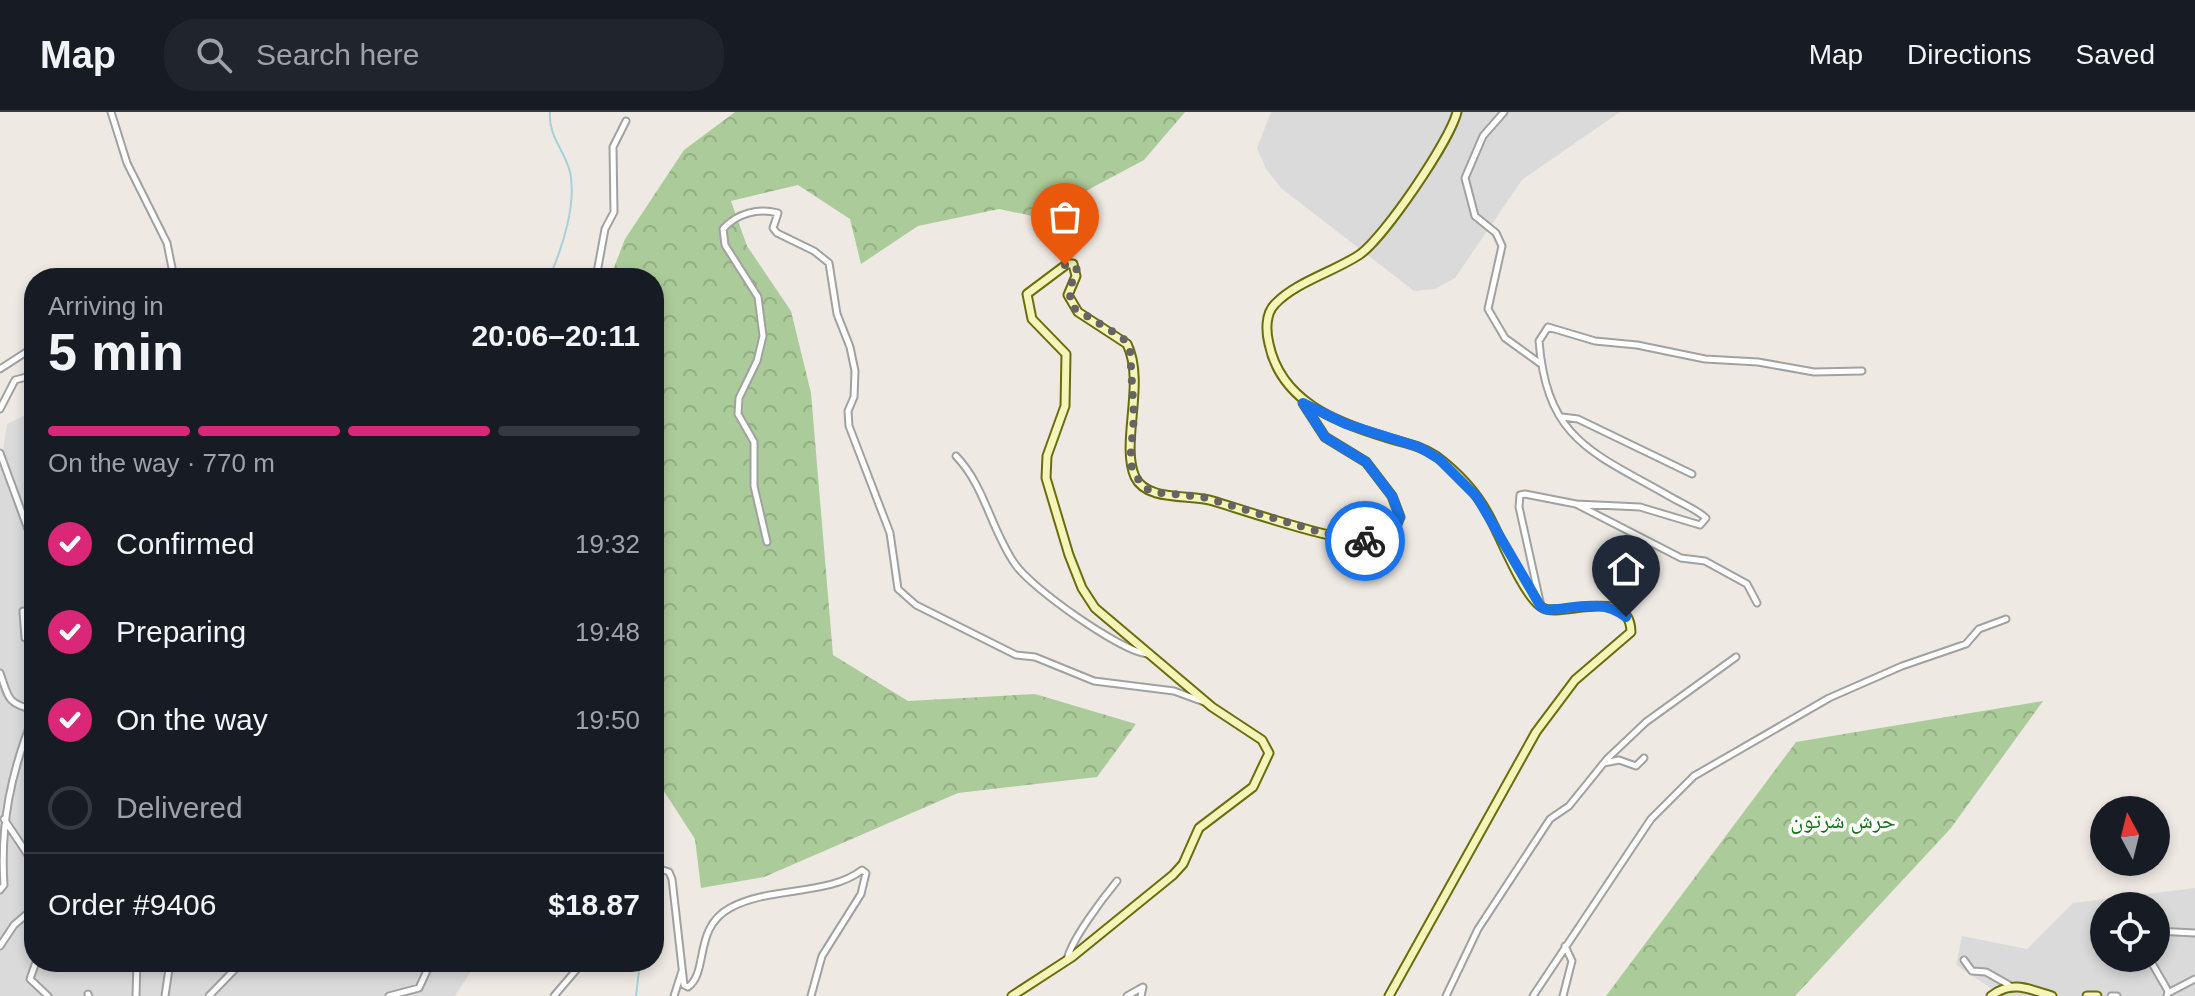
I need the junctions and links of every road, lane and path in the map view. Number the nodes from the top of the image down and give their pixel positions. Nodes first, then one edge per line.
1 (111, 112) edge
2 (1445, 112) edge
3 (1504, 112) edge
4 (1457, 114) edge
5 (626, 121) dead end
6 (172, 268) edge
7 (598, 268) edge
8 (24, 353) edge
9 (1542, 364) junction
10 (0, 369) edge
11 (1862, 371) dead end
12 (24, 378) edge
13 (1303, 403) junction
14 (0, 409) edge
15 (1561, 417) junction
16 (0, 453) edge
17 (956, 456) dead end
18 (1692, 474) dead end
19 (1576, 504) junction
20 (24, 518) edge
21 (767, 542) dead end
22 (1757, 603) dead end
23 (1541, 607) junction
24 (23, 611) dead end
25 (2006, 619) dead end
26 (24, 624) edge
27 (1147, 654) junction
28 (1736, 657) dead end
29 (0, 673) edge
30 (1212, 707) junction
31 (24, 708) edge
32 (24, 738) edge
33 (1644, 758) dead end
34 (1603, 763) junction
35 (3, 818) junction
36 (24, 849) edge
37 (664, 870) edge
38 (1117, 881) dead end
39 (0, 890) edge
40 (24, 916) edge
41 (2170, 932) edge
42 (2195, 933) edge
43 (0, 946) edge
44 (1565, 946) junction
45 (1067, 960) junction
46 (1964, 960) dead end
47 (683, 970) junction
48 (32, 972) edge
49 (137, 972) edge
50 (169, 972) edge
51 (232, 972) edge
52 (426, 972) edge
53 (574, 972) edge
54 (2156, 972) edge
55 (2195, 979) edge
56 (2009, 985) junction
57 (2167, 995) edge
58 (48, 996) edge
59 (136, 996) edge
60 (165, 996) edge
61 (209, 996) edge
62 (389, 996) edge
63 (554, 996) edge
64 (674, 996) edge
65 (811, 996) edge
66 (1012, 996) edge
67 (1127, 996) edge
68 (1141, 996) edge
69 (1389, 996) edge
70 (1446, 996) edge
71 (1533, 996) edge
72 (1563, 996) edge
73 (1991, 996) edge
74 (2052, 996) edge
75 (2087, 996) edge
76 (2097, 996) edge

1 - 6 street
2 - 4 street
3 - 9 street
4 - 13 street
5 - 7 street
8 - 10 street
9 - 11 street
9 - 15 street
12 - 14 street
13 - 23 street
13 - 27 street
15 - 18 street
15 - 19 street
16 - 20 street
17 - 27 street
19 - 22 street
19 - 23 street
21 - 30 street
23 - 69 street
24 - 26 street
25 - 44 street
27 - 30 street
28 - 34 street
29 - 31 street
30 - 45 street
32 - 35 street
33 - 34 street
34 - 70 street
35 - 36 street
35 - 39 street
37 - 47 street
38 - 45 street
40 - 43 street
41 - 42 street
44 - 71 street
44 - 72 street
45 - 66 street
46 - 56 street
47 - 64 street
47 - 65 street
48 - 58 street
49 - 59 street
50 - 60 street
51 - 61 street
52 - 62 street
53 - 63 street
54 - 57 street
55 - 57 street
56 - 73 street
56 - 74 street
67 - 68 street
75 - 76 street

